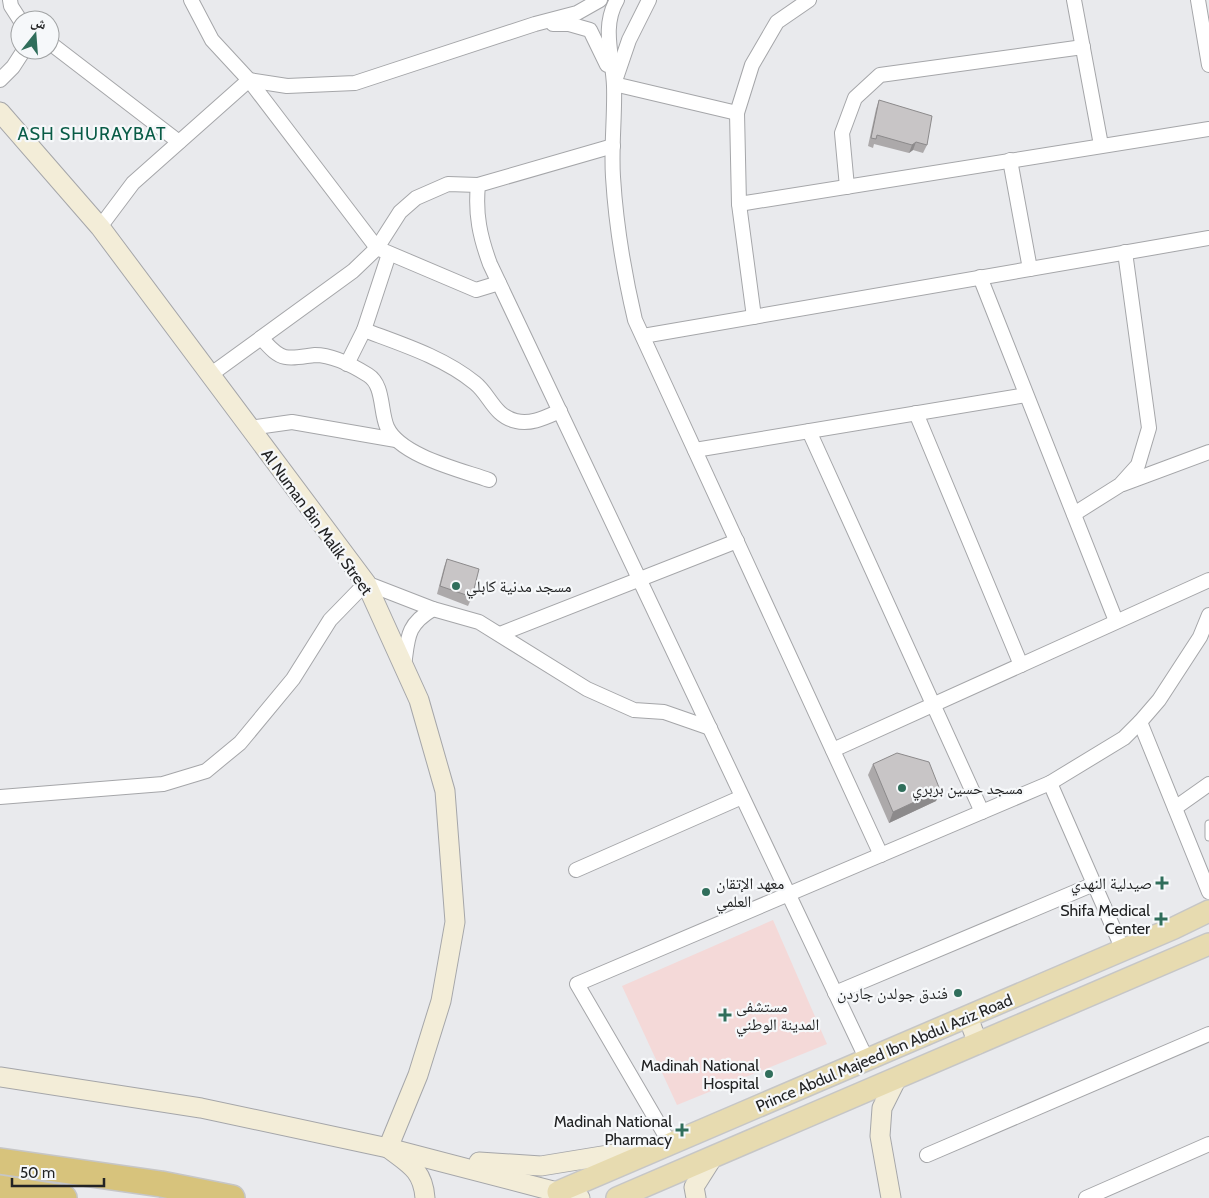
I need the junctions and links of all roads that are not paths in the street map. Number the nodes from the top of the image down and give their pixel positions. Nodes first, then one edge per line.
1 (191, 0) edge
2 (600, 0) edge
3 (617, 0) edge
4 (649, 0) edge
5 (809, 0) edge
6 (1074, 0) edge
7 (1198, 0) edge
8 (535, 24) junction
9 (1082, 47) junction
10 (60, 51) edge
11 (18, 60) edge
12 (1209, 65) edge
13 (0, 80) edge
14 (249, 80) junction
15 (614, 84) junction
16 (0, 112) edge
17 (737, 113) junction
18 (1209, 129) edge
19 (179, 142) junction
20 (1101, 145) junction
21 (613, 146) junction
22 (1010, 160) junction
23 (478, 185) junction
24 (847, 187) junction
25 (739, 204) junction
26 (100, 226) junction
27 (1209, 238) edge
28 (377, 248) junction
29 (1125, 252) junction
30 (389, 254) junction
31 (1030, 269) junction
32 (980, 277) junction
33 (499, 283) junction
34 (754, 316) junction
35 (364, 330) junction
36 (643, 336) junction
37 (261, 338) junction
38 (347, 364) junction
39 (210, 375) junction
40 (1026, 395) junction
41 (560, 411) junction
42 (916, 413) junction
43 (250, 428) junction
44 (809, 431) junction
45 (396, 440) junction
46 (695, 450) junction
47 (1209, 452) edge
48 (489, 480) dead end
49 (1120, 485) junction
50 (1074, 514) junction
51 (737, 541) junction
52 (639, 579) junction
53 (1209, 580) edge
54 (366, 584) junction
55 (433, 609) junction
56 (1209, 615) edge
57 (1116, 621) junction
58 (500, 634) junction
59 (1021, 665) junction
60 (403, 667) junction
61 (933, 704) junction
62 (1140, 722) junction
63 (710, 728) junction
64 (833, 750) junction
65 (1050, 783) junction
66 (1209, 784) edge
67 (0, 797) edge
68 (742, 797) junction
69 (1175, 808) junction
70 (982, 812) junction
71 (1209, 824) edge
72 (1209, 837) edge
73 (881, 855) junction
74 (576, 870) dead end
75 (1094, 884) junction
76 (1209, 892) edge
77 (788, 894) junction
78 (1209, 911) edge
79 (1209, 944) edge
80 (1122, 950) junction
81 (835, 993) junction
82 (968, 1017) junction
83 (1209, 1034) edge
84 (978, 1044) junction
85 (867, 1060) junction
86 (0, 1076) edge
87 (896, 1078) junction
88 (1209, 1144) edge
89 (671, 1145) junction
90 (396, 1150) junction
91 (927, 1155) dead end
92 (714, 1156) junction
93 (0, 1161) edge
94 (0, 1188) edge
95 (551, 1195) edge
96 (64, 1198) edge
97 (232, 1198) edge
98 (424, 1198) edge
99 (580, 1198) edge
100 (617, 1198) edge
101 (696, 1198) edge
102 (891, 1198) edge
103 (1086, 1198) edge

1 - 14 street
2 - 8 street
3 - 15 street
4 - 15 street
5 - 17 street
6 - 9 street
7 - 12 street
8 - 14 street
8 - 15 street
9 - 20 street
9 - 24 street
10 - 19 street
11 - 13 street
14 - 19 street
14 - 28 street
15 - 17 street
15 - 21 street
16 - 26 main road, Al Numan Bin Malik Street
17 - 25 street
18 - 20 street
19 - 26 street
20 - 22 street
21 - 23 street
21 - 36 street
22 - 24 street
22 - 31 street
23 - 28 street
23 - 33 street
24 - 25 street
25 - 34 street
26 - 39 main road, Al Numan Bin Malik Street
27 - 29 street
28 - 30 street
28 - 37 street
29 - 31 street
29 - 49 street
30 - 33 street
30 - 35 street
31 - 32 street
32 - 34 street
32 - 40 street
33 - 41 street
34 - 36 street
35 - 38 street
35 - 41 street
36 - 46 street
37 - 38 street
37 - 39 street
38 - 45 street
39 - 43 main road, Al Numan Bin Malik Street
40 - 42 street
40 - 50 street
41 - 52 street
42 - 44 street
42 - 59 street
43 - 45 street
43 - 54 main road, Al Numan Bin Malik Street
44 - 46 street
44 - 61 street
45 - 48 street
46 - 51 street
47 - 49 street
49 - 50 street
50 - 57 street
51 - 52 street
51 - 64 street
52 - 58 street
52 - 63 street
53 - 57 street
54 - 55 street
54 - 60 main road, Al Numan Bin Malik Street
54 - 67 street
55 - 58 street
55 - 60 street
56 - 62 street
57 - 59 street
58 - 63 street
59 - 61 street
60 - 90 main road, Al Numan Bin Malik Street
61 - 64 street
61 - 70 street
62 - 65 street
62 - 69 street
63 - 68 street
64 - 73 street
65 - 70 street
65 - 75 street
66 - 69 street
68 - 74 street
68 - 77 street
69 - 76 street
70 - 73 street
71 - 72 lane
73 - 77 street
75 - 80 street
75 - 81 street
77 - 81 street
77 - 89 street
78 - 80 main road, Prince Abdul Majeed Ibn Abdul Aziz Road
79 - 84 main road, Prince Abdul Majeed Ibn Abdul Aziz Road
80 - 82 main road, Prince Abdul Majeed Ibn Abdul Aziz Road
81 - 85 street
82 - 84 main road
82 - 85 main road, Prince Abdul Majeed Ibn Abdul Aziz Road
83 - 91 street
84 - 87 main road, Prince Abdul Majeed Ibn Abdul Aziz Road
85 - 89 main road, Prince Abdul Majeed Ibn Abdul Aziz Road
86 - 90 main road
87 - 92 main road, Prince Abdul Majeed Ibn Abdul Aziz Road
87 - 102 main road
88 - 103 street
89 - 90 main road
89 - 95 main road, Prince Abdul Majeed Ibn Abdul Aziz Road
90 - 95 main road
90 - 98 main road
92 - 100 main road, Prince Abdul Majeed Ibn Abdul Aziz Road
92 - 101 main road
93 - 97 highway
94 - 96 highway
95 - 99 main road

